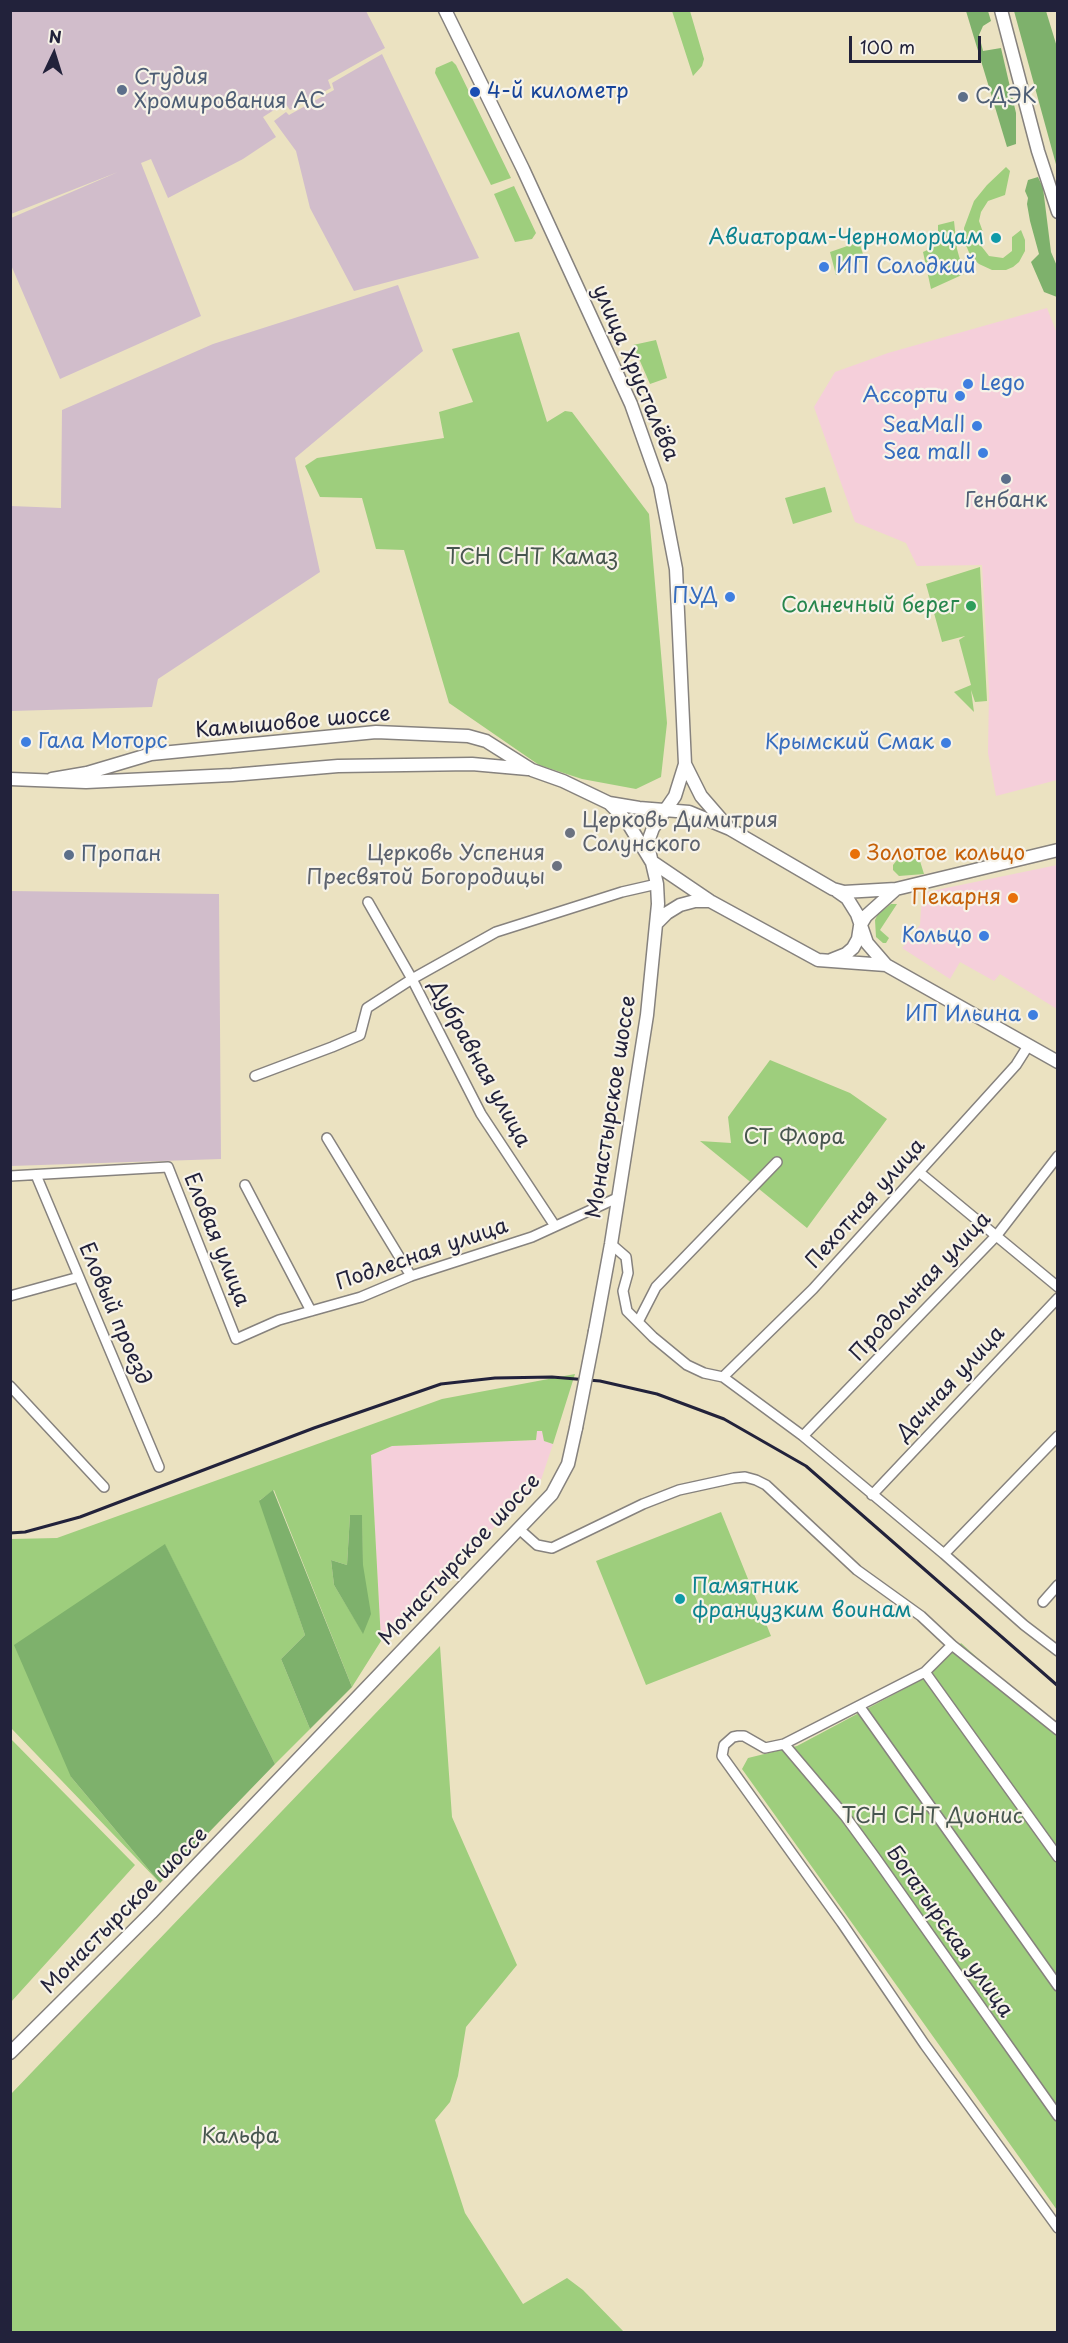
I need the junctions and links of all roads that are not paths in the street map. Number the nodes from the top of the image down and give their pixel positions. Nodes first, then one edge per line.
1 (445, 10) edge
2 (1001, 10) edge
3 (1058, 212) edge
4 (685, 764) junction
5 (532, 770) junction
6 (10, 779) edge
7 (52, 779) junction
8 (609, 803) junction
9 (666, 811) junction
10 (730, 829) junction
11 (1058, 850) edge
12 (651, 861) junction
13 (657, 884) junction
14 (833, 889) junction
15 (896, 889) junction
16 (710, 901) junction
17 (368, 902) dead end
18 (656, 924) junction
19 (860, 926) junction
20 (826, 961) junction
21 (886, 965) junction
22 (412, 979) junction
23 (1028, 1046) junction
24 (1058, 1062) edge
25 (255, 1076) dead end
26 (327, 1138) dead end
27 (1058, 1156) edge
28 (777, 1162) dead end
29 (919, 1172) junction
30 (36, 1174) junction
31 (10, 1176) edge
32 (244, 1185) dead end
33 (617, 1198) junction
34 (555, 1226) junction
35 (997, 1235) junction
36 (611, 1244) junction
37 (79, 1276) junction
38 (411, 1276) junction
39 (1058, 1287) edge
40 (10, 1296) edge
41 (1058, 1298) edge
42 (311, 1311) junction
43 (638, 1322) junction
44 (236, 1339) joint
45 (723, 1377) junction
46 (10, 1386) edge
47 (803, 1436) junction
48 (1058, 1436) edge
49 (159, 1467) dead end
50 (105, 1487) dead end
51 (872, 1495) junction
52 (519, 1529) junction
53 (944, 1554) junction
54 (1058, 1585) edge
55 (1042, 1602) dead end
56 (952, 1645) junction
57 (1058, 1651) edge
58 (925, 1672) junction
59 (860, 1707) junction
60 (1058, 1730) edge
61 (784, 1744) junction
62 (1058, 1857) edge
63 (1058, 1986) edge
64 (10, 2053) edge
65 (1058, 2116) edge
66 (1058, 2229) edge

1 - 4 main road, улица Хрусталёва
2 - 3 main road
4 - 9 main road, улица Хрусталёва
4 - 10 main road
5 - 7 main road, Камышовое шоссе
5 - 7 main road, Камышовое шоссе
5 - 8 main road, Камышовое шоссе
6 - 7 main road, Камышовое шоссе
8 - 9 main road, Камышовое шоссе
8 - 12 main road
9 - 10 main road, Камышовое шоссе
9 - 12 main road, Монастырское шоссе
10 - 14 main road, Камышовое шоссе
11 - 15 main road, Камышовое шоссе
12 - 13 main road, Монастырское шоссе
12 - 16 main road
13 - 18 main road, Монастырское шоссе
13 - 22 street
14 - 15 main road, Камышовое шоссе
14 - 19 main road
15 - 19 main road
16 - 18 main road
16 - 20 main road
17 - 22 street, Дубравная улица
18 - 33 main road, Монастырское шоссе
19 - 20 main road
19 - 21 main road
20 - 21 main road
21 - 23 main road
22 - 25 street
22 - 34 street, Дубравная улица
23 - 24 main road
23 - 29 street, Пехотная улица
26 - 38 street
27 - 35 street, Продольная улица
28 - 43 street
29 - 35 street
29 - 45 street, Пехотная улица
30 - 31 street, Еловая улица
30 - 37 street, Еловый проезд
30 - 44 street, Еловая улица
32 - 42 street
33 - 34 street, Подлесная улица
33 - 36 main road, Монастырское шоссе
34 - 38 street, Подлесная улица
35 - 39 street
35 - 47 street, Продольная улица
36 - 43 street
36 - 52 main road, Монастырское шоссе, bridge
37 - 40 street
37 - 49 street, Еловый проезд
38 - 42 street, Подлесная улица
41 - 51 street, Дачная улица
42 - 44 street, Подлесная улица
43 - 45 street
45 - 47 street
46 - 50 street
47 - 51 street
48 - 53 street
51 - 53 street
52 - 56 street
52 - 64 main road, Монастырское шоссе
53 - 57 street
54 - 55 street
56 - 58 street
56 - 60 street
58 - 59 street
58 - 62 street
59 - 61 street
59 - 63 street
61 - 65 street, Богатырская улица
61 - 66 street

